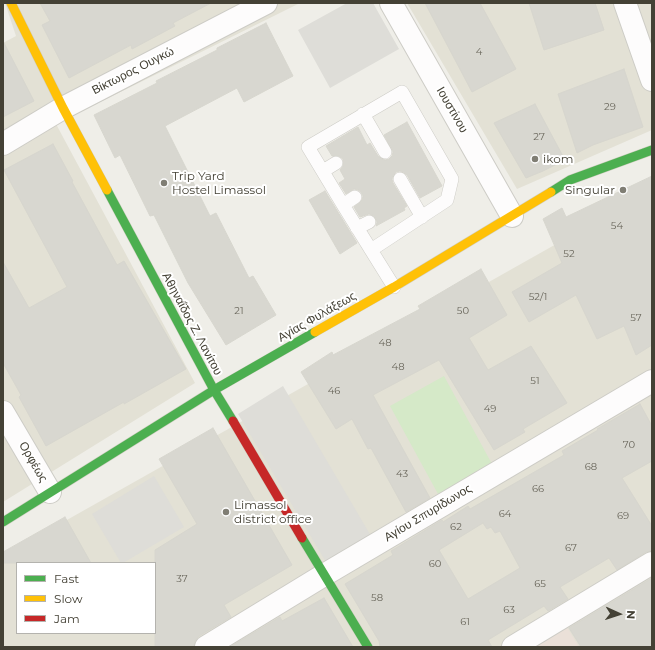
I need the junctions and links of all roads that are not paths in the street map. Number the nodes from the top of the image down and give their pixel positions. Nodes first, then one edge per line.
1 (11, 3) edge
2 (266, 3) edge
3 (391, 3) edge
4 (625, 3) edge
5 (652, 80) edge
6 (63, 108) junction
7 (363, 114) junction
8 (3, 144) edge
9 (652, 150) edge
10 (385, 152) dead end
11 (336, 163) dead end
12 (323, 171) junction
13 (400, 179) dead end
14 (355, 197) dead end
15 (343, 205) junction
16 (512, 216) junction
17 (422, 217) junction
18 (369, 222) dead end
19 (357, 228) junction
20 (371, 250) junction
21 (394, 287) junction
22 (652, 380) edge
23 (214, 390) junction
24 (3, 412) edge
25 (50, 492) junction
26 (3, 522) edge
27 (652, 562) edge
28 (324, 575) junction
29 (206, 647) edge
30 (368, 647) edge
31 (513, 647) edge

1 - 6 main road, Αθηναΐδος Ζ. Λανίτου
2 - 6 street, Βίκτωρος Ουγκώ
3 - 16 street, Ιουστίνου
4 - 5 street
6 - 8 street, Βίκτωρος Ουγκώ
6 - 23 main road, Αθηναΐδος Ζ. Λανίτου
7 - 10 lane
7 - 12 lane
7 - 17 lane
9 - 16 main road, Αγίας Φυλάξεως
11 - 12 lane
12 - 15 lane
13 - 17 lane
14 - 15 lane
15 - 19 lane
16 - 21 main road, Αγίας Φυλάξεως
17 - 20 lane
18 - 19 lane
19 - 20 lane
20 - 21 lane
21 - 23 main road, Αγίας Φυλάξεως
22 - 28 street, Αγίου Σπυρίδωνος
23 - 25 main road, Αγίας Φυλάξεως
23 - 28 main road, Αθηναΐδος Ζ. Λανίτου
24 - 25 street, Ορφέως
25 - 26 main road, Αγίας Φυλάξεως
27 - 31 street
28 - 29 street, Αγίου Σπυρίδωνος
28 - 30 main road, Αθηναΐδος Ζ. Λανίτου

